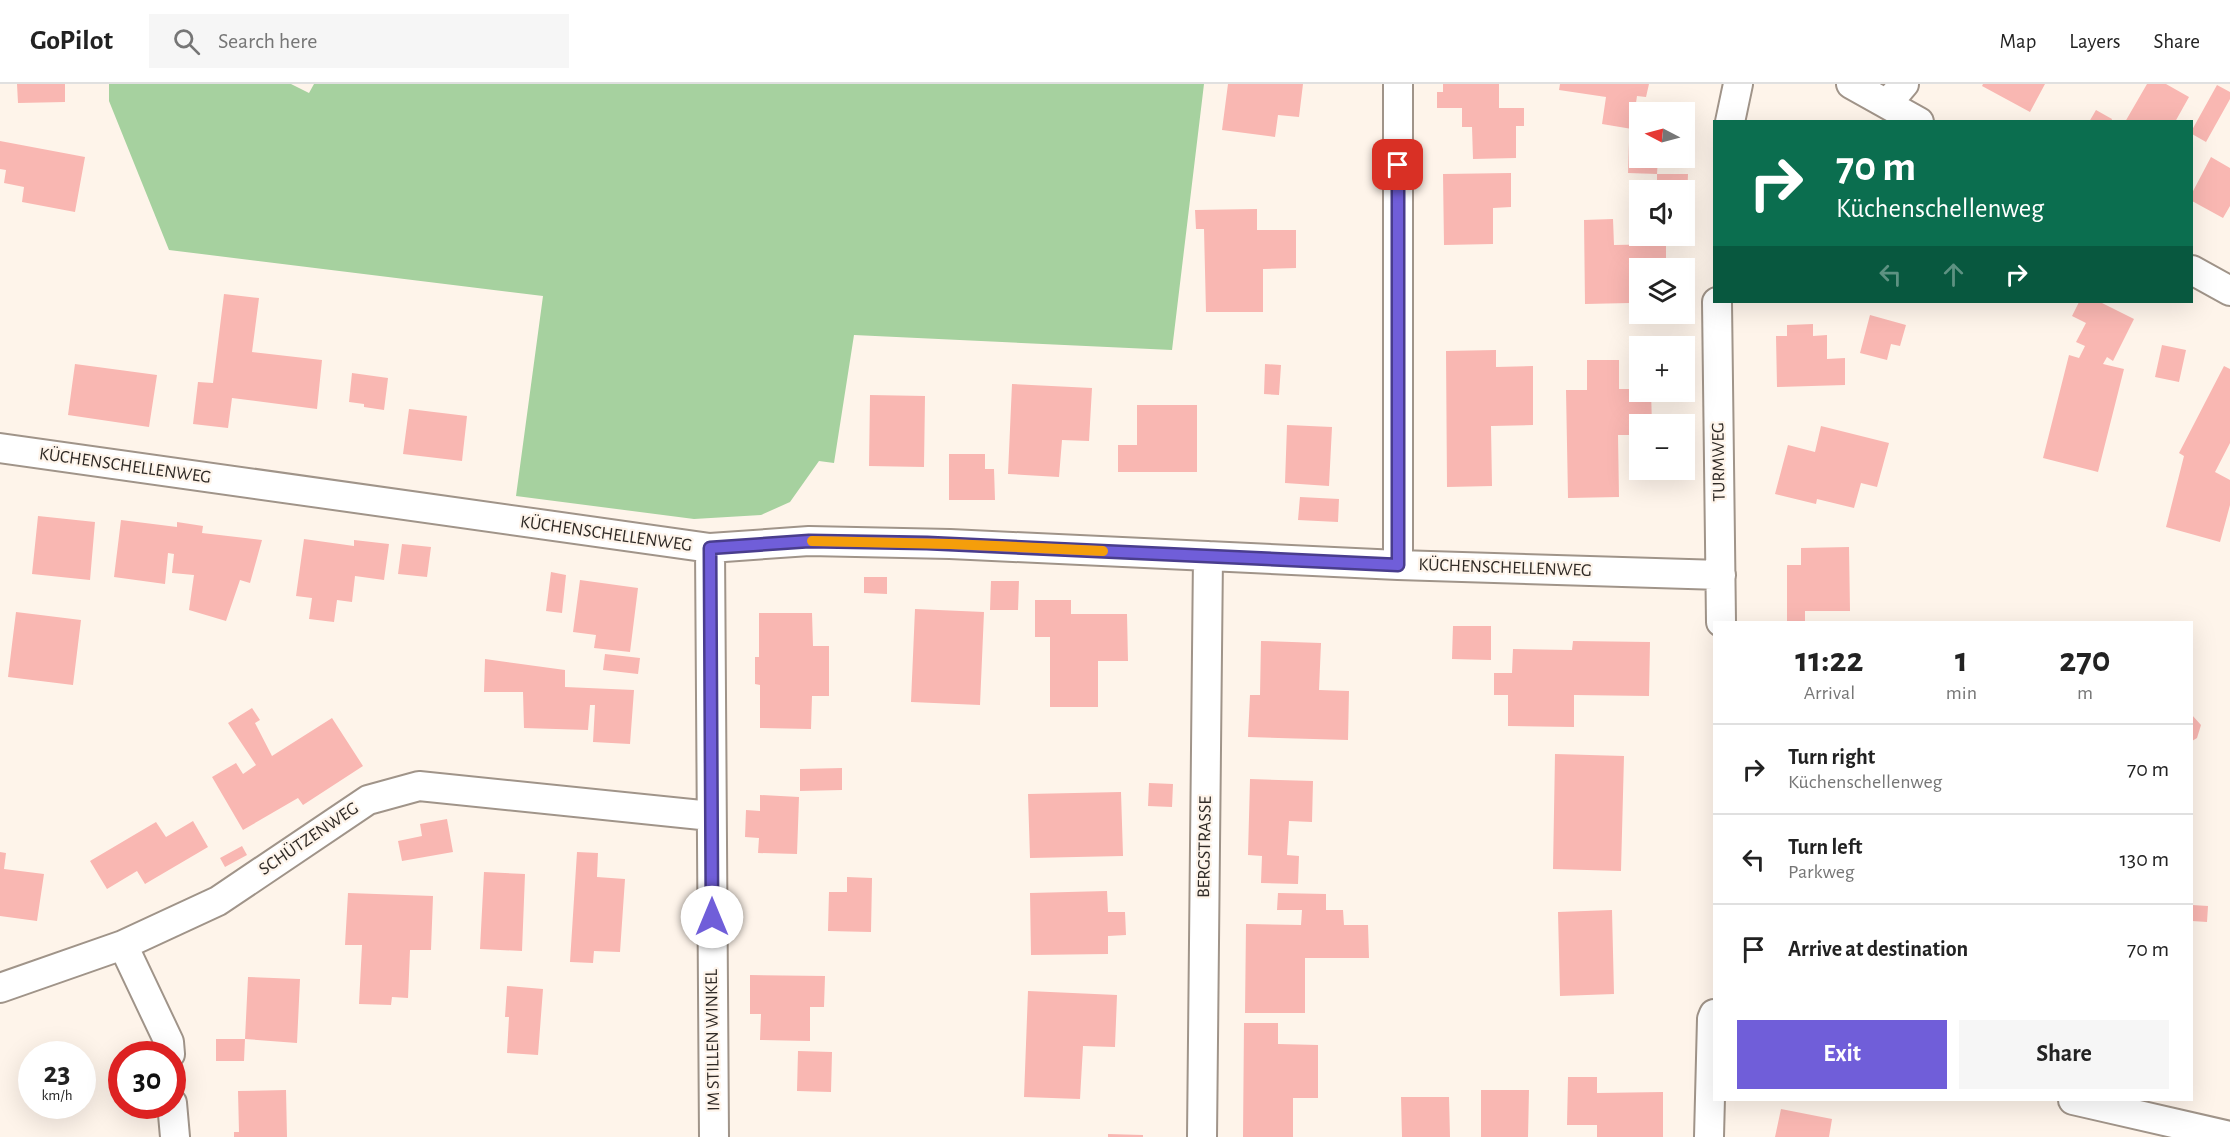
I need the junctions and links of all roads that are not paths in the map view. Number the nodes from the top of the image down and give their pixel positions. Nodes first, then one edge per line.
1 (1398, 84) edge
2 (1738, 84) edge
3 (1851, 84) edge
4 (1895, 94) edge
5 (1730, 120) edge
6 (1917, 120) edge
7 (2193, 271) edge
8 (2230, 291) edge
9 (1717, 303) edge
10 (0, 448) edge
11 (710, 548) junction
12 (1208, 556) junction
13 (1398, 565) junction
14 (1721, 575) junction
15 (1721, 621) edge
16 (711, 816) junction
17 (123, 945) junction
18 (0, 988) edge
19 (1713, 1016) edge
20 (169, 1041) edge
21 (2077, 1101) edge
22 (173, 1119) edge
23 (2230, 1136) edge
24 (174, 1137) edge
25 (714, 1137) edge
26 (1202, 1137) edge
27 (1709, 1137) edge

1 - 13 street
2 - 5 street
3 - 4 street
4 - 6 street
7 - 8 street
9 - 14 street, TURMWEG
10 - 11 street, KÜCHENSCHELLENWEG
11 - 12 street, KÜCHENSCHELLENWEG
11 - 16 street, IM STILLEN WINKEL
12 - 13 street, KÜCHENSCHELLENWEG
12 - 26 street, BERGSTRASSE
13 - 14 street, KÜCHENSCHELLENWEG
14 - 15 street, TURMWEG
16 - 17 street, SCHÜTZENWEG
16 - 25 street, IM STILLEN WINKEL
17 - 18 street, SCHÜTZENWEG
17 - 20 street
19 - 27 street
21 - 23 street
22 - 24 street

